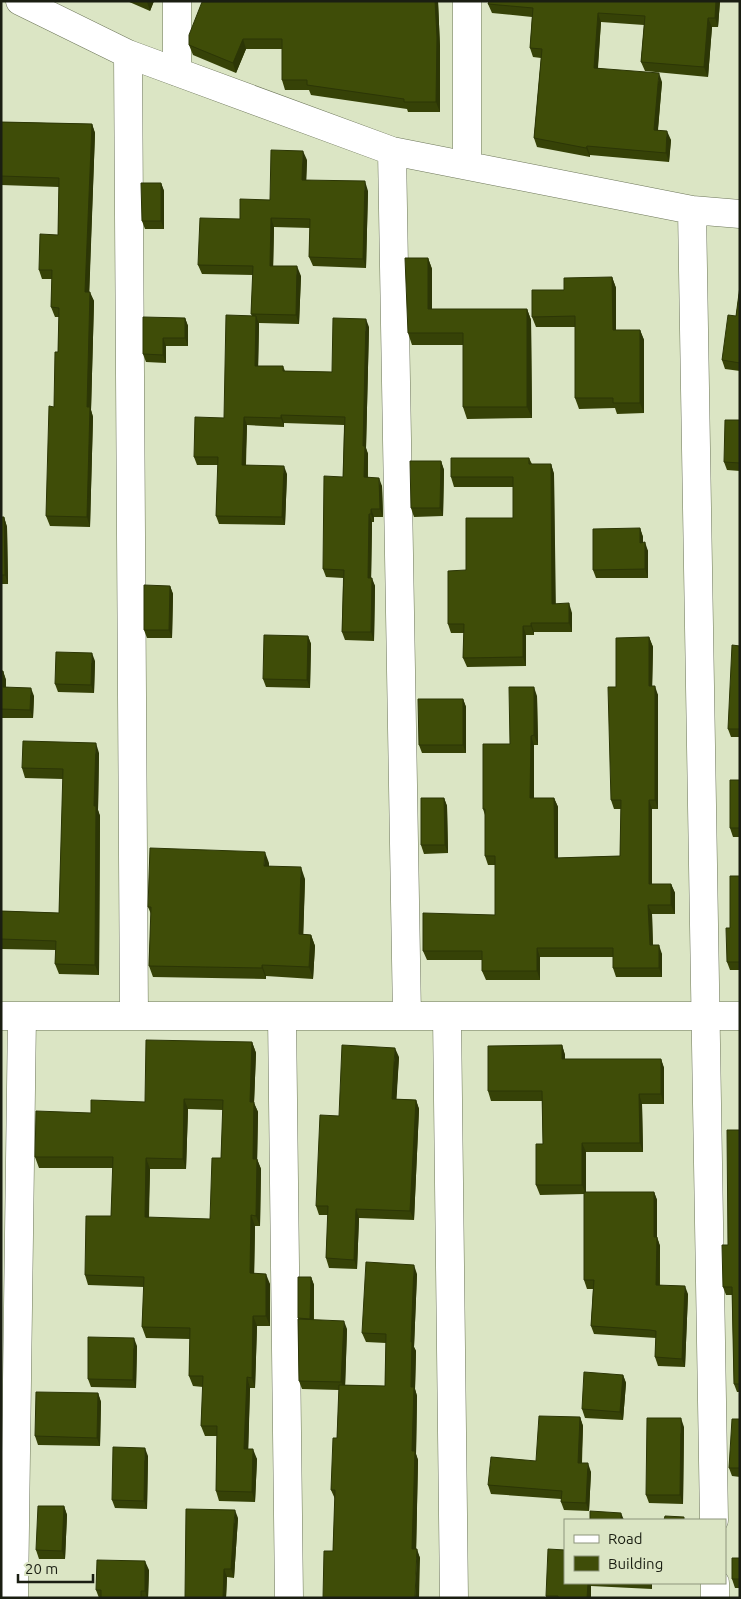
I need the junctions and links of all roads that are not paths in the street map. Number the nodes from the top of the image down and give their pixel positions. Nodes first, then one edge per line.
1 (20, 1) edge
2 (177, 1) edge
3 (467, 1) edge
4 (128, 54) junction
5 (177, 72) junction
6 (392, 151) junction
7 (467, 165) junction
8 (692, 210) junction
9 (740, 214) edge
10 (12, 1016) edge
11 (134, 1016) junction
12 (282, 1016) junction
13 (407, 1016) junction
14 (447, 1016) junction
15 (704, 1016) junction
16 (740, 1016) edge
17 (714, 1519) edge
18 (715, 1584) edge
19 (14, 1598) edge
20 (289, 1598) edge
21 (454, 1598) edge
22 (715, 1598) edge

1 - 4 street
2 - 5 street
3 - 7 street
4 - 5 street
4 - 11 street
5 - 6 street
6 - 7 street
6 - 13 street
7 - 8 street
8 - 9 street
8 - 15 street
10 - 11 street
10 - 19 street
11 - 12 street
12 - 13 street
12 - 20 street
13 - 14 street
14 - 15 street
14 - 21 street
15 - 16 street
15 - 17 street
18 - 22 street

